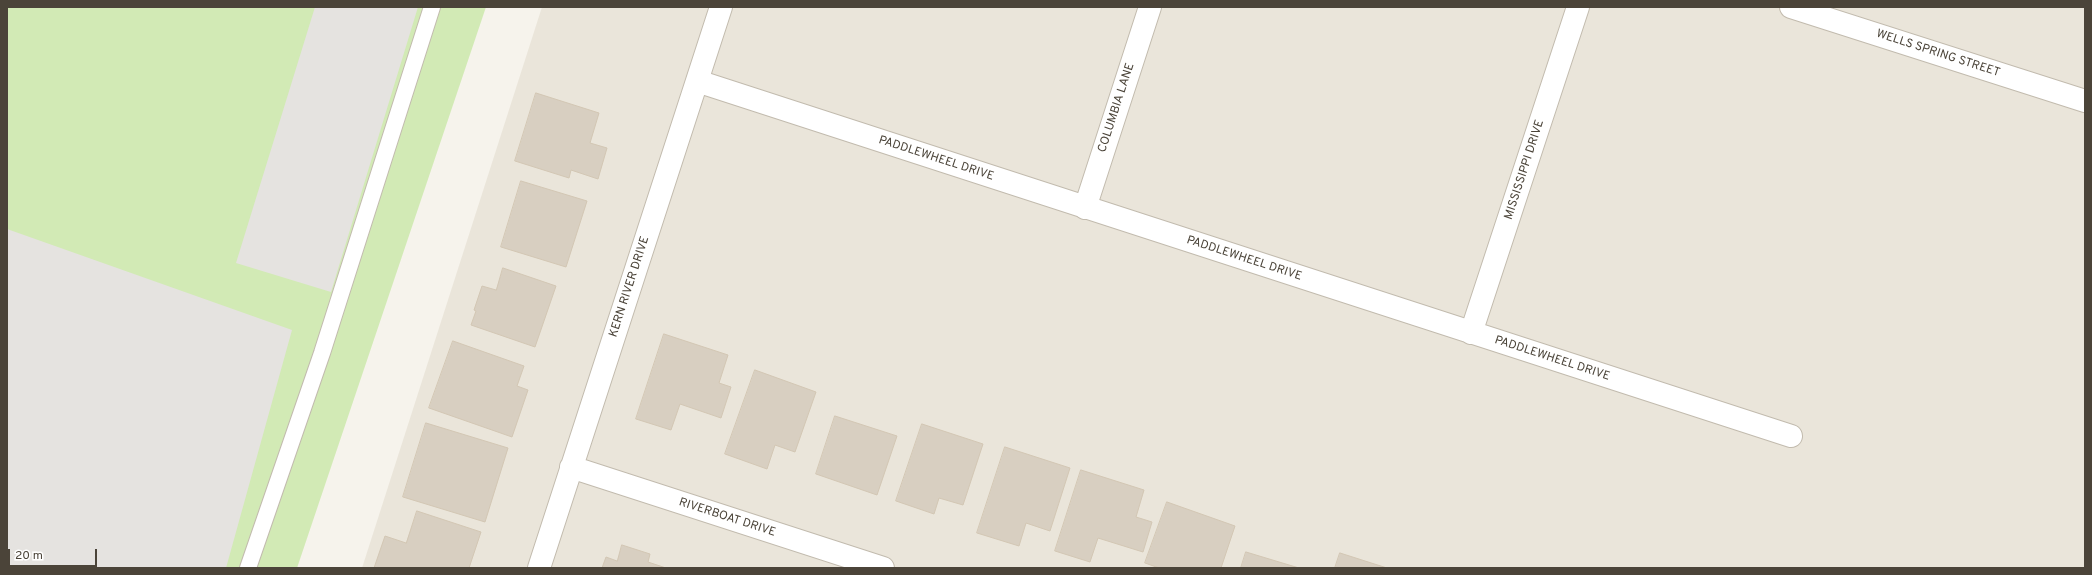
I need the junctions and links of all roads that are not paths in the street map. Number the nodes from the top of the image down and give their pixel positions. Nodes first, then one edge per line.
1 (432, 7) edge
2 (721, 7) edge
3 (1150, 7) edge
4 (1578, 7) edge
5 (1791, 7) edge
6 (697, 81) junction
7 (2085, 102) edge
8 (1085, 208) junction
9 (1471, 333) junction
10 (1791, 436) dead end
11 (571, 468) junction
12 (248, 568) edge
13 (539, 568) edge
14 (883, 568) edge

1 - 12 lane
2 - 6 street, KERN RIVER DRIVE
3 - 8 street, COLUMBIA LANE
4 - 9 street, MISSISSIPPI DRIVE
5 - 7 street, WELLS SPRING STREET
6 - 8 street, PADDLEWHEEL DRIVE
6 - 11 street, KERN RIVER DRIVE
8 - 9 street, PADDLEWHEEL DRIVE
9 - 10 street, PADDLEWHEEL DRIVE
11 - 13 street, KERN RIVER DRIVE
11 - 14 street, RIVERBOAT DRIVE

